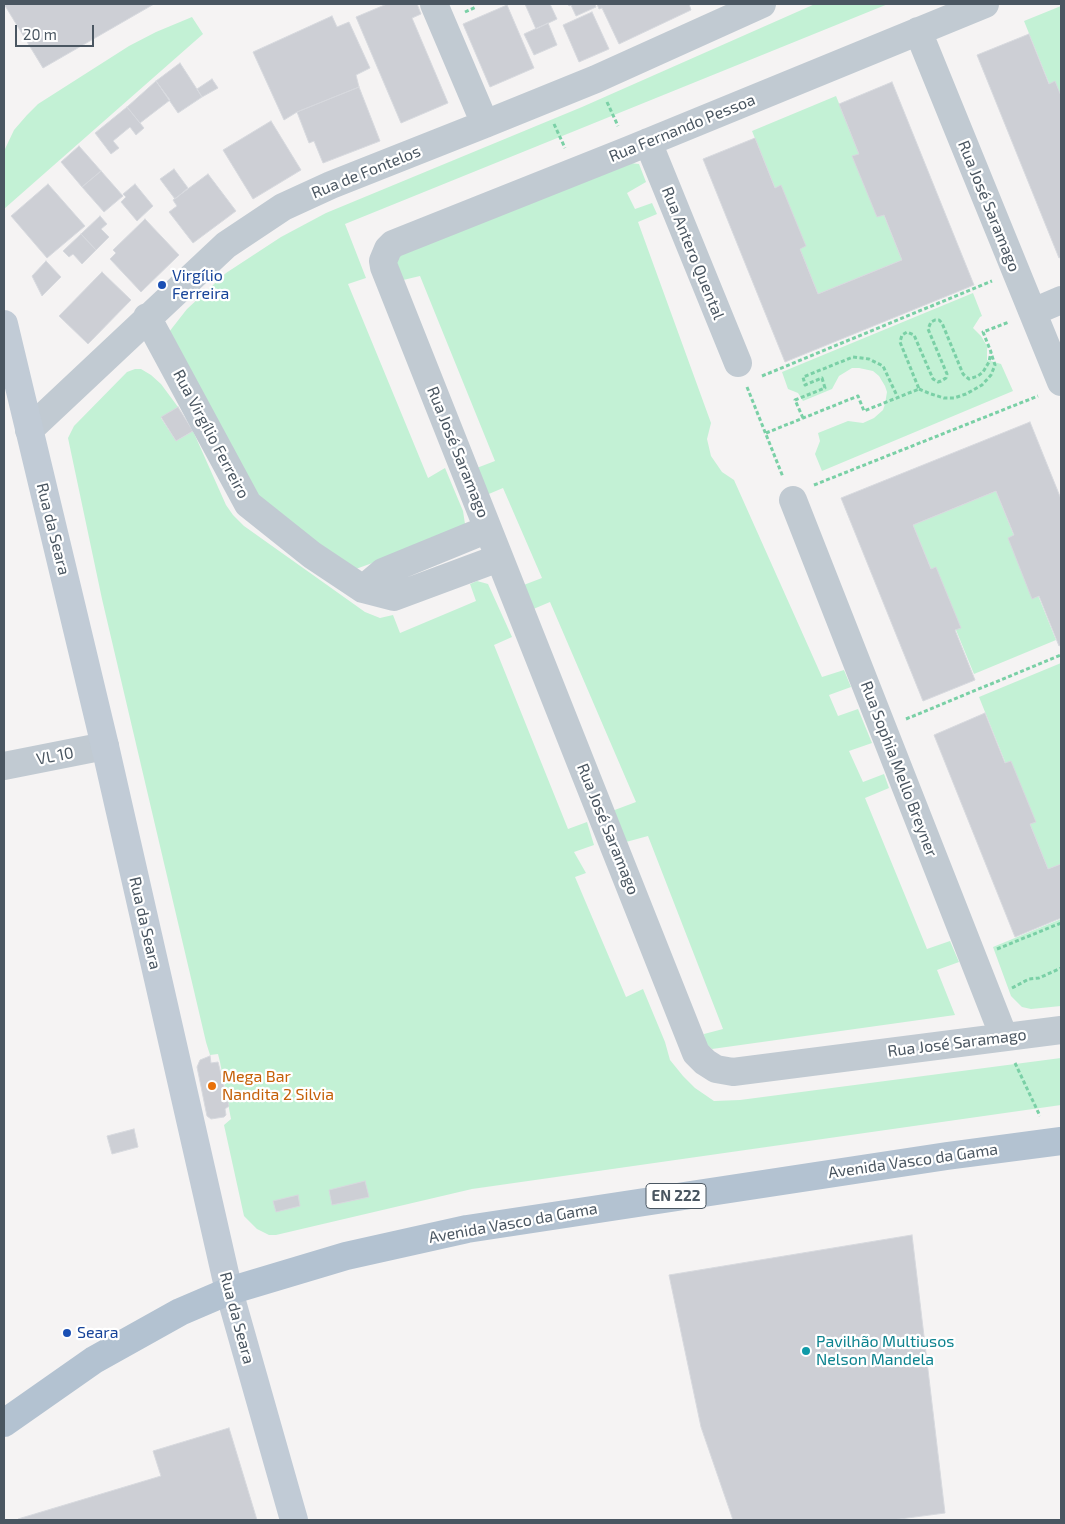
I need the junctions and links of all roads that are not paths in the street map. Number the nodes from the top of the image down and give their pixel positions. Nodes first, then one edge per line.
1 (434, 4) edge
2 (762, 4) edge
3 (985, 4) edge
4 (918, 31) junction
5 (485, 124) junction
6 (639, 146) junction
7 (384, 257) joint
8 (1061, 300) edge
9 (147, 317) junction
10 (4, 324) edge
11 (1045, 324) edge
12 (742, 373) road end
13 (1052, 388) edge
14 (28, 430) junction
15 (792, 498) road end
16 (488, 529) junction
17 (499, 558) junction
18 (363, 589) junction
19 (105, 746) junction
20 (4, 766) edge
21 (1061, 1030) edge
22 (1004, 1037) junction
23 (1056, 1141) edge
24 (229, 1291) junction
25 (4, 1424) edge
26 (294, 1520) edge

1 - 5 street
2 - 5 street, Rua de Fontelos
3 - 4 street, Rua Fernando Pessoa
4 - 6 street, Rua Fernando Pessoa
4 - 11 street, Rua José Saramago
5 - 9 street, Rua de Fontelos
6 - 7 street, Rua Fernando Pessoa
6 - 12 street, Rua Antero Quental
7 - 16 street, Rua José Saramago
8 - 11 street
9 - 14 street, Rua de Fontelos
9 - 18 street, Rua Virgílio Ferreiro
10 - 14 street, Rua da Seara
11 - 13 street, Rua José Saramago
14 - 19 street, Rua da Seara
15 - 22 street, Rua Sophia Mello Breyner
16 - 17 street, Rua José Saramago
16 - 18 street
17 - 18 street, Rua Virgílio Ferreiro
17 - 22 street, Rua José Saramago
19 - 20 street, VL 10
19 - 24 street, Rua da Seara
21 - 22 street, Rua José Saramago
23 - 24 main road, Avenida Vasco da Gama / EN 222
24 - 25 main road, Avenida Vasco da Gama / EN 222
24 - 26 street, Rua da Seara

